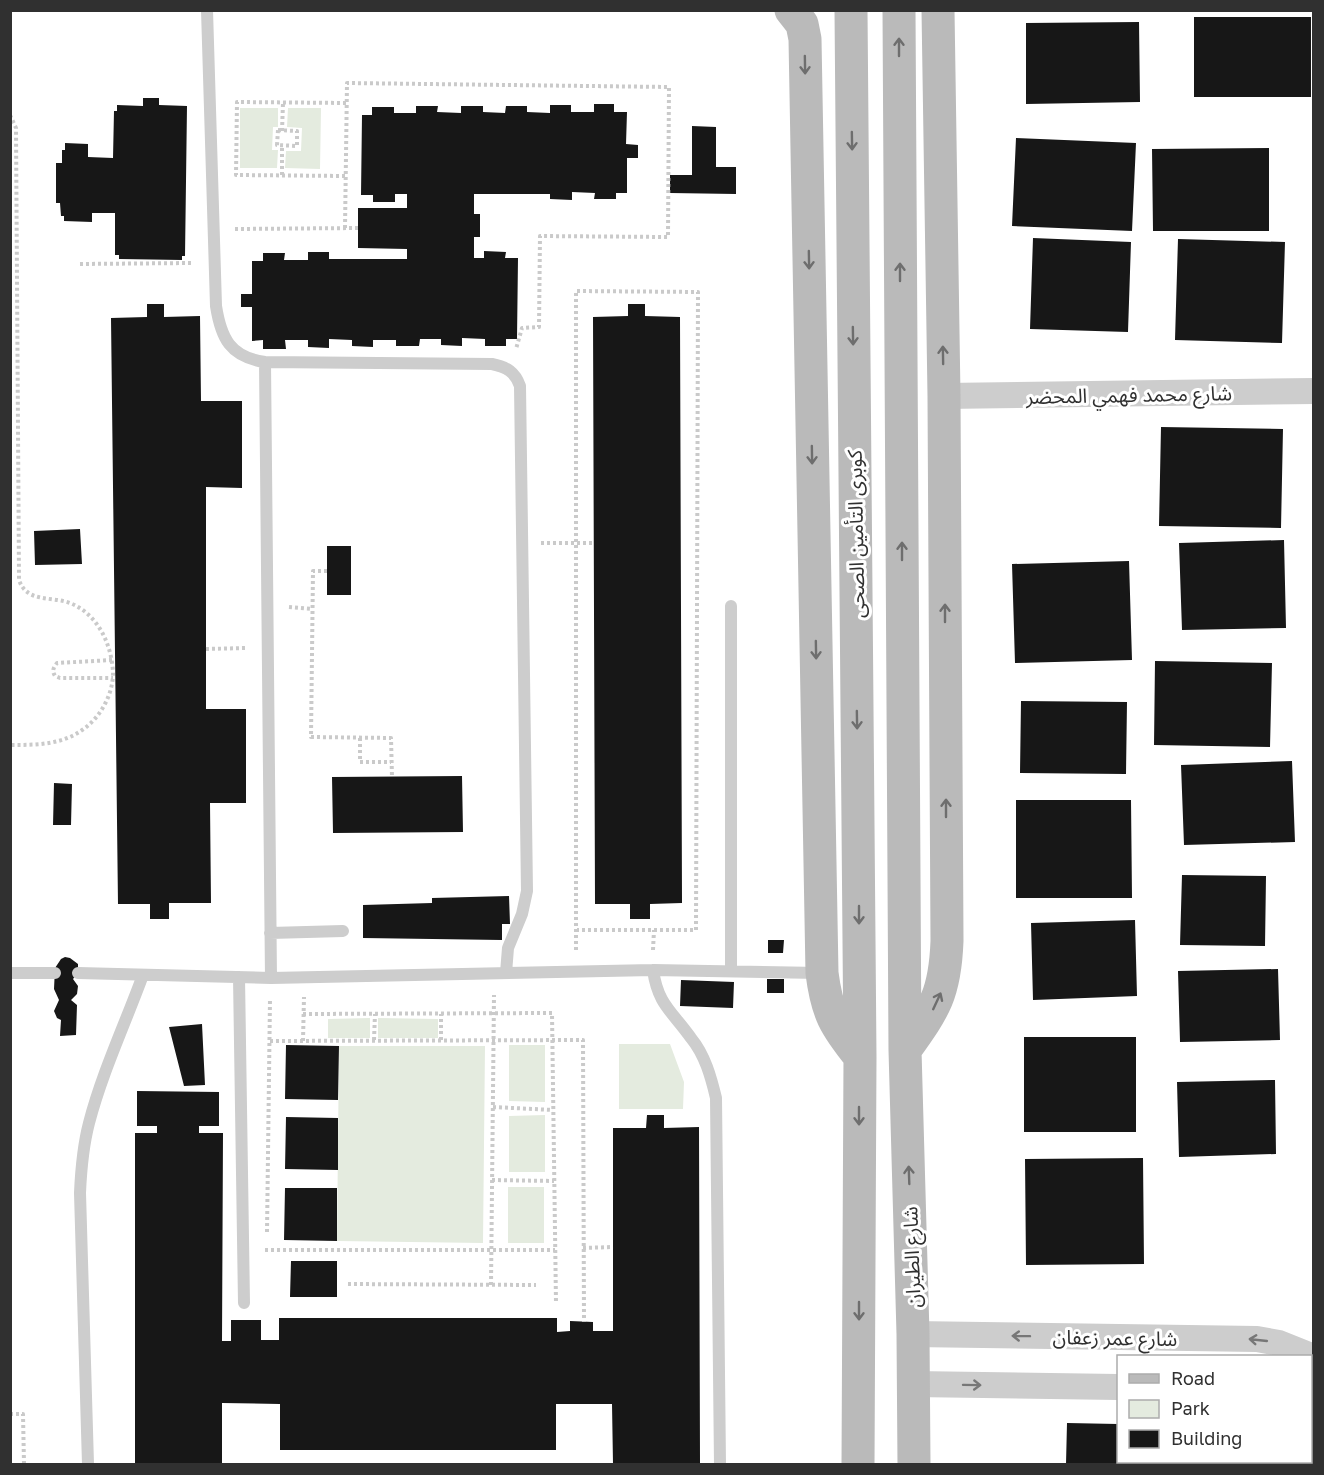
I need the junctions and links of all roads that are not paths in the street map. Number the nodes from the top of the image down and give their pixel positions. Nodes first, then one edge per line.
1 (207, 10) edge
2 (851, 10) edge
3 (900, 10) edge
4 (808, 15) edge
5 (938, 20) edge
6 (265, 362) junction
7 (1314, 391) edge
8 (944, 396) junction
9 (731, 606) dead end
10 (343, 931) dead end
11 (270, 933) junction
12 (653, 970) junction
13 (731, 971) junction
14 (10, 973) edge
15 (55, 973) dead end
16 (78, 973) dead end
17 (500, 973) junction
18 (822, 973) junction
19 (143, 975) junction
20 (239, 977) junction
21 (271, 978) junction
22 (905, 1050) junction
23 (860, 1057) junction
24 (244, 1303) dead end
25 (913, 1334) junction
26 (1309, 1355) edge
27 (913, 1383) junction
28 (1117, 1387) edge
29 (88, 1464) edge
30 (720, 1464) edge
31 (858, 1464) edge
32 (914, 1464) edge

1 - 6 lane
2 -> 23 main road, كوبرى التأمين الصحى
3 - 5 main road
22 -> 3 main road
4 -> 18 main road
8 -> 5 main road
6 - 11 lane
6 - 17 lane
7 - 8 street, شارع محمد فهمي المحضر
22 -> 8 main road
9 - 13 lane
10 - 11 lane
11 - 21 lane
12 - 13 lane
12 - 17 lane
12 - 30 lane
13 - 18 lane
14 - 15 lane
16 - 19 lane
17 - 21 lane
18 - 23 main road
19 - 20 lane
19 - 29 lane
20 - 21 lane
20 - 24 lane
25 -> 22 main road, شارع الطيران
23 -> 31 main road
26 -> 25 street, شارع عمر زعفان
25 - 27 main road, شارع الطيران
27 -> 28 street
27 - 32 main road, شارع الطيران

